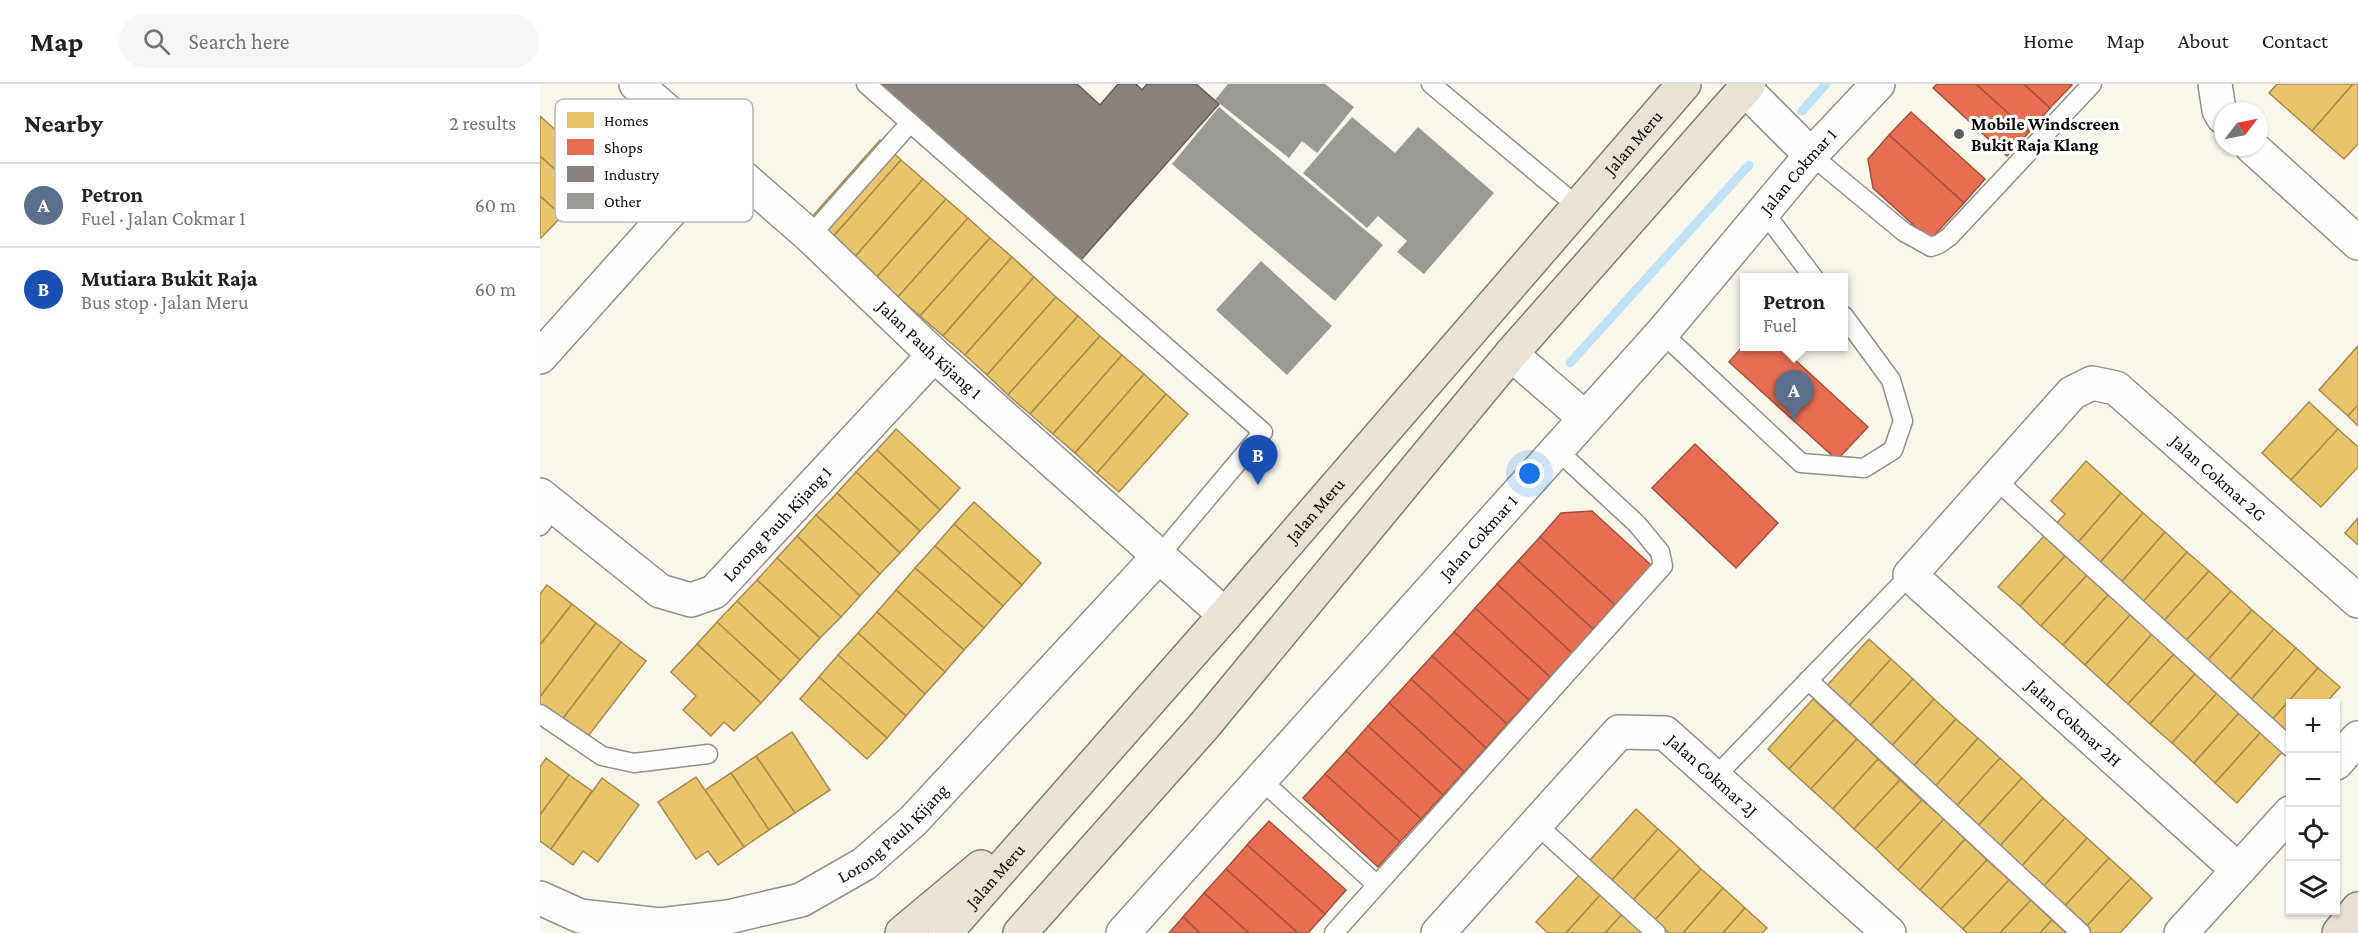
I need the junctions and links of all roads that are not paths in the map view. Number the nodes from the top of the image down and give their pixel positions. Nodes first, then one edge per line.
1 (636, 84) edge
2 (866, 84) edge
3 (1431, 84) edge
4 (1684, 84) edge
5 (1878, 84) edge
6 (2092, 84) edge
7 (2215, 84) edge
8 (1747, 86) edge
9 (653, 99) edge
10 (2218, 102) edge
11 (910, 123) junction
12 (1811, 155) junction
13 (2262, 156) edge
14 (753, 187) edge
15 (1577, 206) junction
16 (1764, 212) junction
17 (661, 222) edge
18 (810, 236) junction
19 (2358, 243) edge
20 (1810, 273) edge
21 (1848, 322) edge
22 (1662, 333) junction
23 (1511, 354) junction
24 (934, 355) junction
25 (540, 357) edge
26 (1585, 418) junction
27 (1556, 449) junction
28 (1995, 479) junction
29 (545, 509) edge
30 (1158, 557) junction
31 (1910, 575) junction
32 (2358, 601) edge
33 (1225, 615) junction
34 (1808, 680) junction
35 (540, 714) edge
36 (2358, 738) edge
37 (2286, 743) edge
38 (708, 754) dead end
39 (2340, 758) edge
40 (1715, 777) junction
41 (1261, 780) junction
42 (1065, 797) junction
43 (2286, 817) edge
44 (1536, 824) junction
45 (2238, 870) junction
46 (1377, 885) junction
47 (540, 898) edge
48 (2358, 909) edge
49 (580, 924) edge
50 (1023, 930) edge
51 (1442, 932) edge
52 (902, 933) edge
53 (945, 933) edge
54 (1123, 933) edge
55 (1334, 933) edge
56 (1656, 933) edge
57 (1888, 933) edge
58 (2080, 933) edge
59 (2181, 933) edge
60 (2340, 933) edge

1 - 9 street, Jalan Pauh Kijang 1
2 - 11 lane
3 - 15 lane
4 - 15 highway, Jalan Meru
5 - 12 street, Jalan Cokmar 1
6 - 12 lane
7 - 10 street
8 - 12 street
8 - 23 highway
11 - 18 lane
11 - 30 lane
12 - 16 street, Jalan Cokmar 1
13 - 19 street
14 - 18 street, Jalan Pauh Kijang 1
15 - 33 highway, Jalan Meru
16 - 20 lane
16 - 22 street, Jalan Cokmar 1
17 - 25 street
18 - 24 street, Jalan Pauh Kijang 1
21 - 22 lane
22 - 26 street, Jalan Cokmar 1
23 - 26 street
23 - 50 highway
24 - 29 street, Lorong Pauh Kijang 1
24 - 30 street, Jalan Pauh Kijang 1
26 - 27 street, Jalan Cokmar 1
27 - 41 street, Jalan Cokmar 1
27 - 46 lane
28 - 31 street
28 - 32 street, Jalan Cokmar 2G
28 - 37 lane
30 - 33 street, Jalan Pauh Kijang 1
30 - 49 street, Lorong Pauh Kijang
31 - 34 lane
31 - 45 street, Jalan Cokmar 2H
33 - 42 highway, Jalan Meru
34 - 40 lane
34 - 58 lane
35 - 38 lane
36 - 39 street
40 - 44 street, Jalan Cokmar 2J
40 - 57 street, Jalan Cokmar 2J
41 - 46 lane
41 - 54 street, Jalan Cokmar 1
42 - 52 highway
42 - 53 highway, Jalan Meru
43 - 45 street
44 - 51 street, Jalan Cokmar 2J
44 - 56 lane
45 - 59 street
46 - 55 lane
47 - 49 street, Lorong Pauh Kijang
48 - 60 highway

